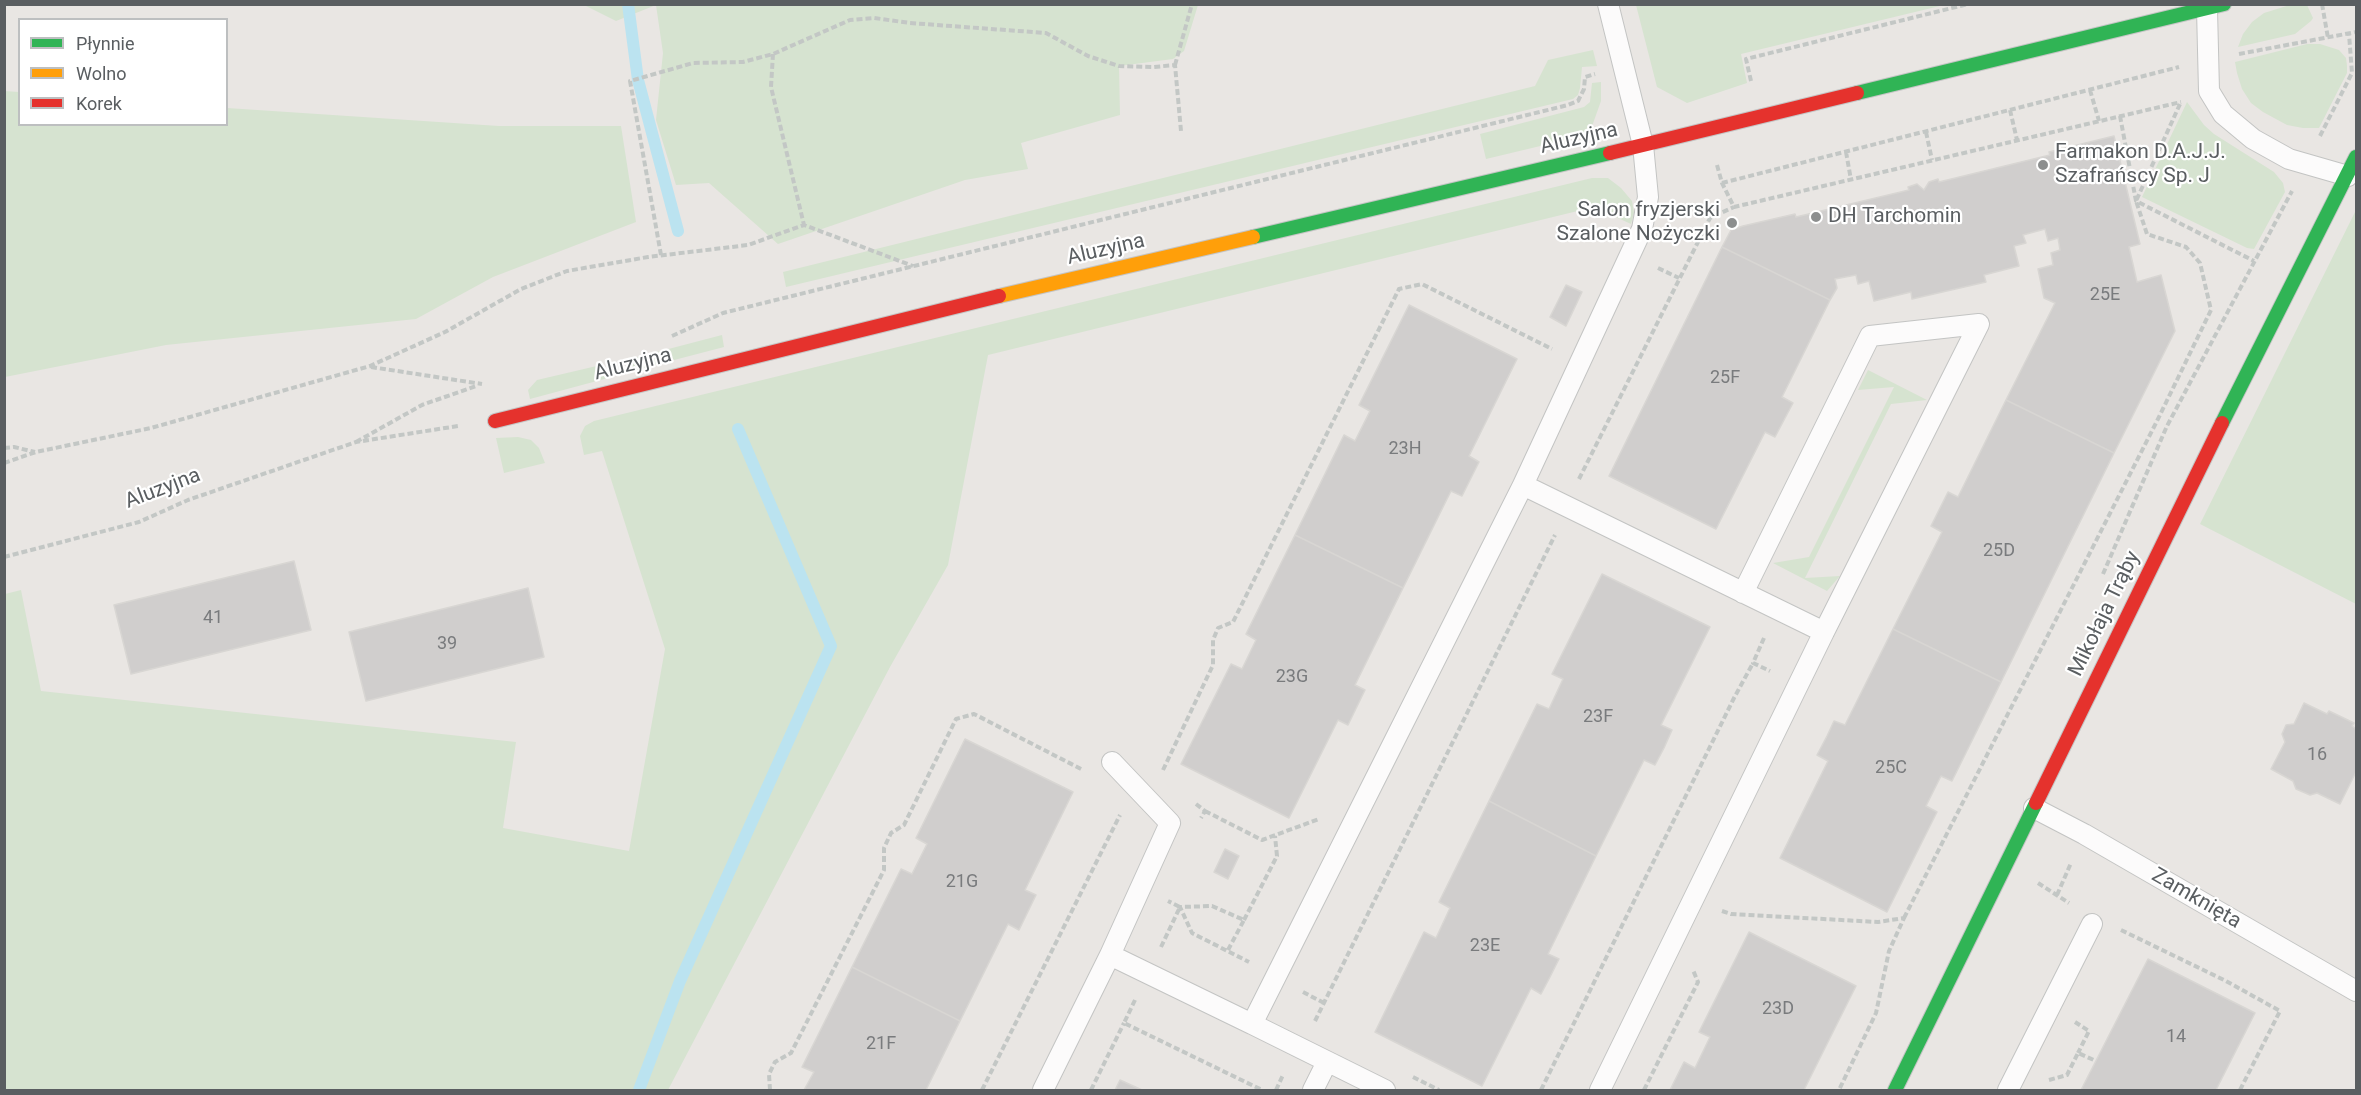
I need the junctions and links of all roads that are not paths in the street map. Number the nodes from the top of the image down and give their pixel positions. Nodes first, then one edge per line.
1 (1608, 4) edge
2 (2216, 7) edge
3 (1643, 145) junction
4 (2356, 157) edge
5 (2348, 176) junction
6 (495, 421) road end
7 (1523, 485) junction
8 (1743, 593) junction
9 (1824, 632) junction
10 (1112, 762) dead end
11 (2034, 808) junction
12 (2092, 924) dead end
13 (1110, 955) junction
14 (2356, 991) edge
15 (1252, 1024) junction
16 (1327, 1062) junction
17 (1043, 1090) edge
18 (1313, 1090) edge
19 (1385, 1090) edge
20 (1600, 1090) edge
21 (1895, 1090) edge
22 (2008, 1090) edge

1 - 3 lane
2 - 3 street, Aluzyjna
2 - 5 lane
3 - 6 street, Aluzyjna
3 - 7 lane
4 - 5 street, Mikołaja Trąby
5 - 11 street, Mikołaja Trąby
7 - 8 lane
7 - 15 lane
8 - 9 lane
8 - 9 lane
9 - 20 lane
10 - 13 lane
11 - 14 lane, Zamknięta
11 - 21 street, Mikołaja Trąby
12 - 22 lane
13 - 15 lane
13 - 17 lane
15 - 16 lane
16 - 18 lane
16 - 19 lane

